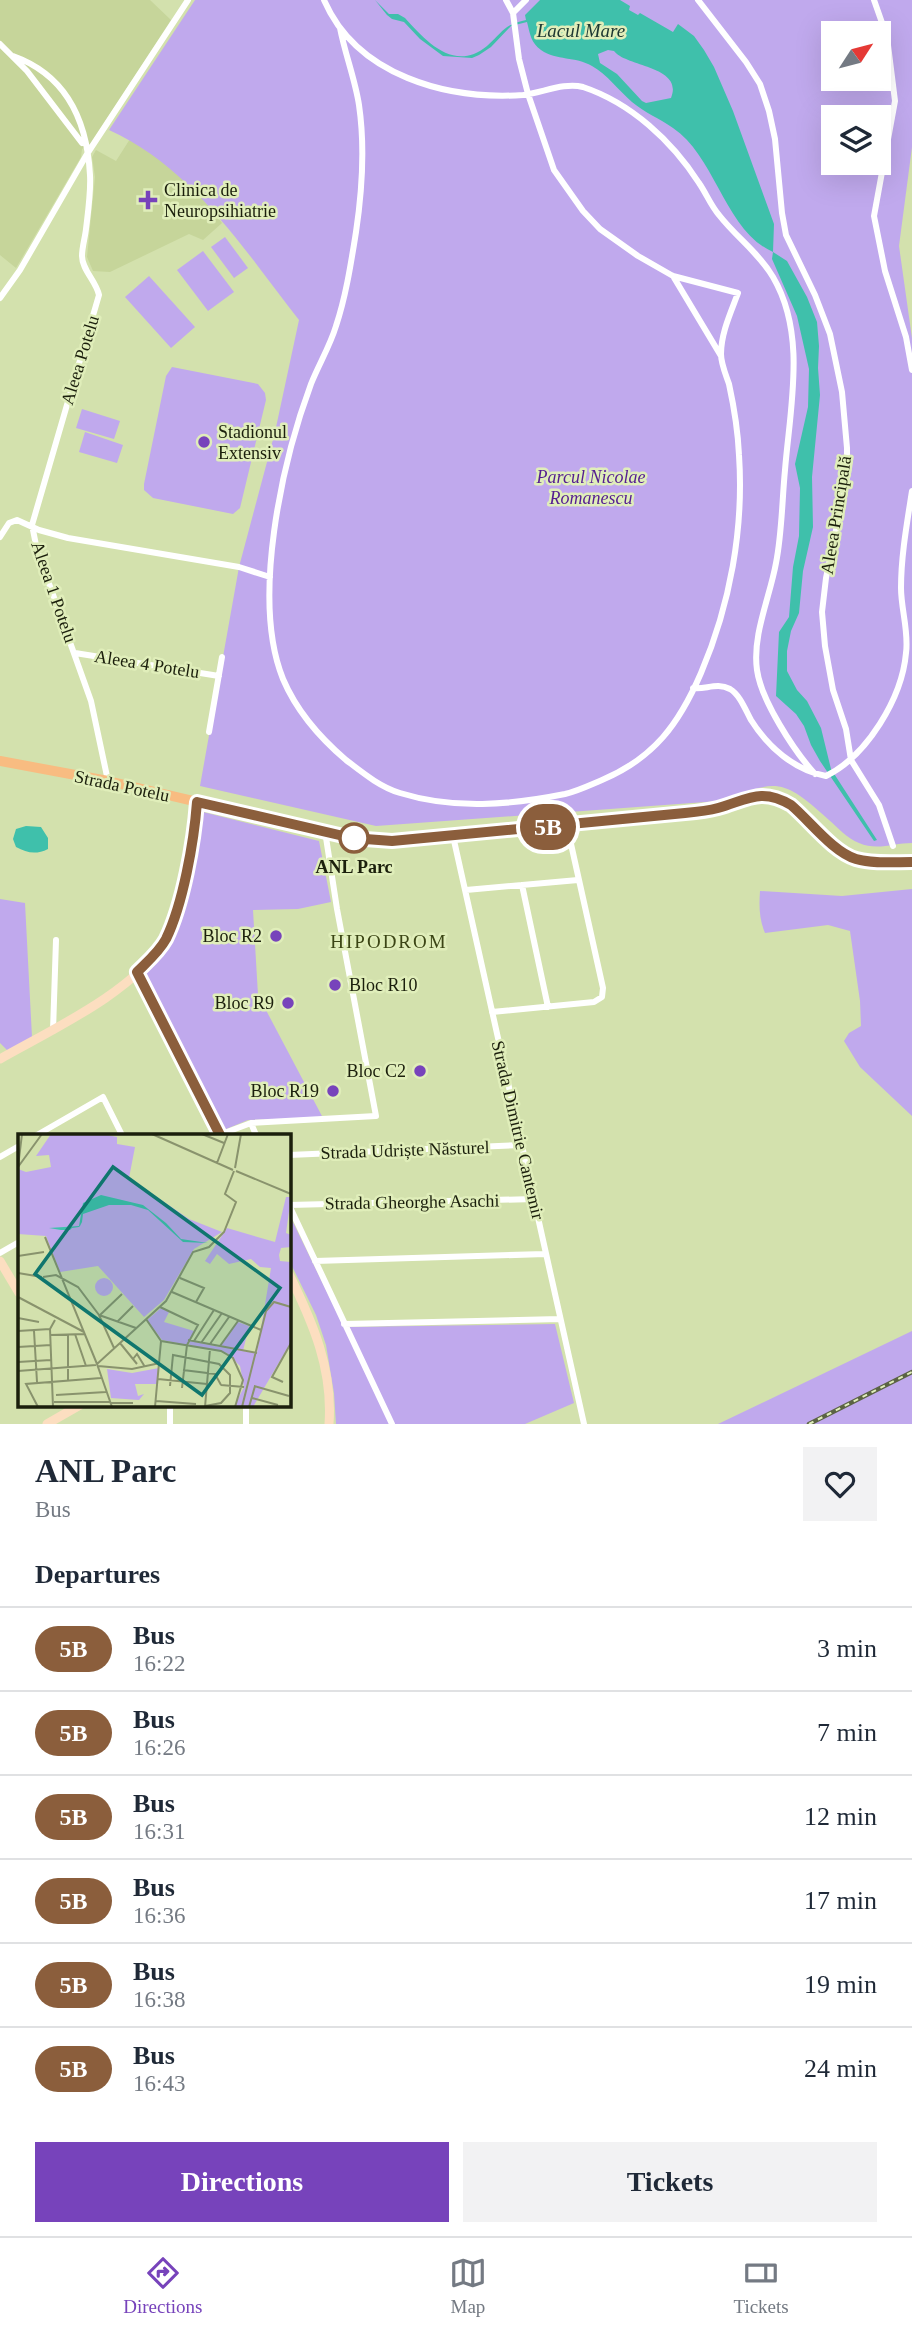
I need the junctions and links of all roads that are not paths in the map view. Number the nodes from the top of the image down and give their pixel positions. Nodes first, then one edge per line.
1 (188, 0) edge
2 (324, 0) edge
3 (506, 0) edge
4 (526, 0) edge
5 (692, 0) edge
6 (874, 0) edge
7 (700, 3) edge
8 (513, 13) junction
9 (340, 28) junction
10 (0, 44) edge
11 (13, 56) junction
12 (528, 94) junction
13 (87, 154) junction
14 (673, 276) junction
15 (0, 298) edge
16 (720, 356) junction
17 (912, 370) edge
18 (912, 491) edge
19 (32, 525) junction
20 (0, 537) edge
21 (270, 577) junction
22 (75, 653) junction
23 (222, 657) dead end
24 (219, 676) junction
25 (693, 688) junction
26 (209, 732) dead end
27 (850, 760) junction
28 (0, 761) edge
29 (815, 774) junction
30 (108, 781) junction
31 (197, 802) junction
32 (567, 826) junction
33 (325, 831) junction
34 (453, 836) junction
35 (893, 846) dead end
36 (912, 862) edge
37 (578, 880) junction
38 (522, 885) junction
39 (466, 890) junction
40 (56, 940) dead end
41 (137, 972) junction
42 (548, 1007) junction
43 (492, 1012) junction
44 (53, 1031) junction
45 (0, 1048) edge
46 (4, 1057) edge
47 (251, 1123) junction
48 (39, 1134) edge
49 (122, 1134) edge
50 (219, 1134) edge
51 (223, 1134) edge
52 (256, 1134) edge
53 (522, 1145) junction
54 (18, 1147) edge
55 (290, 1155) edge
56 (0, 1157) edge
57 (534, 1199) junction
58 (290, 1205) edge
59 (290, 1207) edge
60 (18, 1243) edge
61 (0, 1253) edge
62 (545, 1254) junction
63 (0, 1261) edge
64 (314, 1261) junction
65 (290, 1278) edge
66 (18, 1291) edge
67 (560, 1319) junction
68 (344, 1324) junction
69 (78, 1406) edge
70 (170, 1406) edge
71 (246, 1406) edge
72 (47, 1424) edge
73 (170, 1424) edge
74 (246, 1424) edge
75 (329, 1424) edge
76 (392, 1424) edge
77 (584, 1424) edge

1 - 13 street
2 - 9 street
3 - 8 street
4 - 8 street
5 - 7 street, Aleea Principală
6 - 17 street
7 - 27 street, Aleea Principală
8 - 12 street
9 - 12 street
9 - 21 street
10 - 11 street
11 - 13 street
11 - 13 street, Aleea Potelu
12 - 14 street
12 - 29 street
13 - 15 street
13 - 19 street, Aleea Potelu
14 - 16 street
14 - 16 street
16 - 25 street
18 - 27 street
19 - 20 street
19 - 21 street, Aleea 1 Potelu
19 - 22 street, Aleea 1 Potelu
21 - 25 street
22 - 24 street, Aleea 4 Potelu
22 - 30 street, Aleea 1 Potelu
23 - 24 street
24 - 26 street
25 - 29 street
27 - 29 street
27 - 35 street
28 - 30 main road, Strada Potelu
30 - 31 main road, Strada Potelu
31 - 33 main road, Strada Potelu
31 - 41 street
32 - 34 main road, Strada Potelu
32 - 36 main road, Strada Potelu
32 - 37 street
33 - 34 main road, Strada Potelu
33 - 47 street
34 - 39 street, Strada Dimitrie Cantemir
37 - 38 street
37 - 42 street
38 - 39 street
38 - 42 street
39 - 43 street, Strada Dimitrie Cantemir
40 - 44 street
41 - 44 street
41 - 50 street
42 - 43 street
43 - 53 street, Strada Dimitrie Cantemir
44 - 46 street
45 - 46 street
47 - 51 street
47 - 52 street
48 - 49 street
53 - 55 street, Strada Udriște Năsturel
53 - 57 street, Strada Dimitrie Cantemir
54 - 56 street
57 - 58 street, Strada Gheorghe Asachi
57 - 62 street, Strada Dimitrie Cantemir
59 - 64 street
60 - 61 street
62 - 64 street
62 - 67 street, Strada Dimitrie Cantemir
63 - 66 street
64 - 68 street
65 - 75 street
67 - 68 street
67 - 77 street, Strada Dimitrie Cantemir
68 - 76 street
69 - 72 street
70 - 73 street
71 - 74 street

